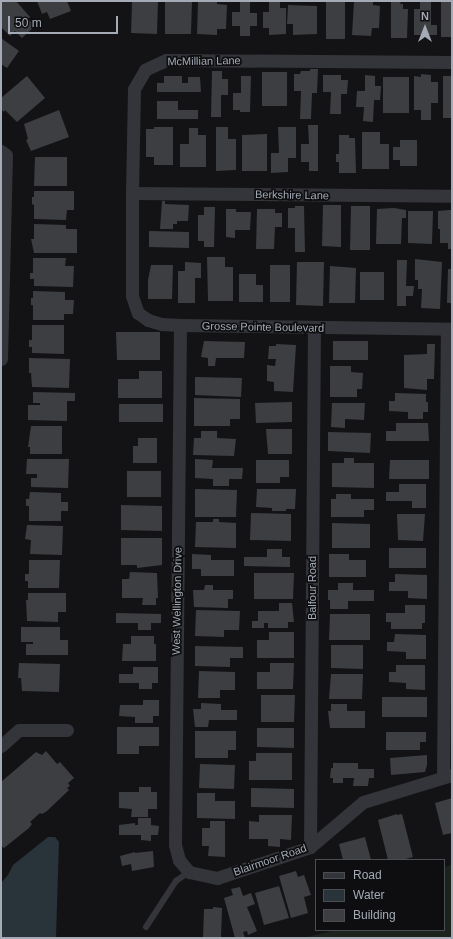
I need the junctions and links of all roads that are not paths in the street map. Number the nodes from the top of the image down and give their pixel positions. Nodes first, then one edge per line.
1 (452, 62) edge
2 (1, 151) edge
3 (132, 193) junction
4 (452, 196) edge
5 (132, 254) joint
6 (180, 325) junction
7 (314, 328) junction
8 (449, 329) edge
9 (1, 359) edge
10 (67, 730) dead end
11 (1, 746) edge
12 (447, 776) edge
13 (310, 847) junction
14 (189, 872) junction
15 (146, 927) dead end

1 - 3 street, McMillian Lane
2 - 9 street
3 - 4 street, Berkshire Lane
3 - 5 street, McMillian Lane
5 - 6 street, Grosse Pointe Boulevard
6 - 7 street, Grosse Pointe Boulevard
6 - 14 street, West Wellington Drive
7 - 8 street, Grosse Pointe Boulevard
7 - 13 street, Balfour Road
8 - 12 street
10 - 11 street
12 - 13 street, Blairmoor Road
13 - 14 street, Blairmoor Road
14 - 15 lane

